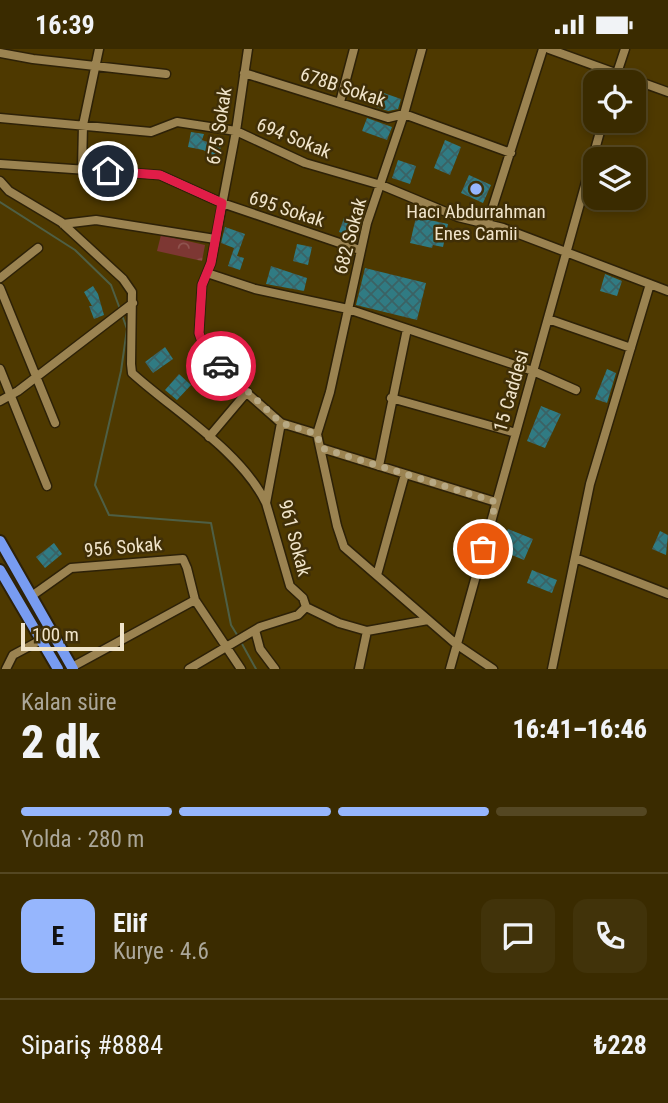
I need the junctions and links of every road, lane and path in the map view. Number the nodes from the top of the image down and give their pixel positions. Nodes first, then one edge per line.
1 (99, 49) edge
2 (248, 49) edge
3 (422, 49) edge
4 (543, 49) edge
5 (549, 49) edge
6 (625, 49) edge
7 (352, 50) edge
8 (0, 53) edge
9 (95, 67) junction
10 (597, 70) edge
11 (618, 70) edge
12 (244, 73) junction
13 (166, 74) dead end
14 (646, 86) edge
15 (668, 92) edge
16 (340, 102) junction
17 (404, 114) junction
18 (0, 118) edge
19 (83, 125) junction
20 (236, 131) junction
21 (600, 133) edge
22 (511, 153) junction
23 (0, 164) edge
24 (82, 169) junction
25 (0, 181) edge
26 (381, 185) junction
27 (222, 203) junction
28 (63, 224) junction
29 (487, 225) junction
30 (215, 239) junction
31 (38, 249) dead end
32 (360, 250) junction
33 (566, 252) junction
34 (207, 273) junction
35 (0, 278) edge
36 (650, 284) junction
37 (0, 288) edge
38 (668, 291) edge
39 (133, 303) junction
40 (348, 309) junction
41 (548, 319) junction
42 (407, 329) junction
43 (631, 348) junction
44 (0, 369) edge
45 (533, 372) junction
46 (36, 376) junction
47 (576, 390) dead end
48 (247, 392) junction
49 (10, 395) junction
50 (391, 398) junction
51 (0, 401) edge
52 (55, 423) dead end
53 (281, 423) junction
54 (516, 433) junction
55 (317, 434) junction
56 (209, 437) junction
57 (321, 448) junction
58 (379, 466) junction
59 (405, 474) junction
60 (47, 486) dead end
61 (496, 502) junction
62 (266, 503) junction
63 (0, 541) edge
64 (575, 558) junction
65 (0, 570) edge
66 (377, 575) junction
67 (668, 594) edge
68 (33, 595) junction
69 (195, 600) junction
70 (306, 607) junction
71 (428, 619) junction
72 (253, 631) junction
73 (367, 631) junction
74 (41, 640) junction
75 (456, 644) junction
76 (230, 646) junction
77 (72, 668) edge
78 (6, 669) edge
79 (58, 669) edge
80 (189, 669) edge
81 (241, 669) edge
82 (275, 669) edge
83 (359, 669) edge
84 (450, 669) edge
85 (493, 669) edge
86 (552, 669) edge

1 - 9 street
2 - 12 street, 675 Sokak
3 - 17 street, 682 Sokak
4 - 22 street
5 - 10 street
6 - 11 street
7 - 16 street
8 - 9 street
9 - 13 street
9 - 19 street
12 - 16 street, 678B Sokak
12 - 20 street, 675 Sokak
14 - 15 street
16 - 17 street, 678B Sokak
17 - 22 street, 678B Sokak
17 - 26 street, 682 Sokak
18 - 19 street, 694 Sokak
19 - 20 street, 694 Sokak
19 - 24 street
20 - 26 street, 694 Sokak
20 - 27 street, 675 Sokak
21 - 33 street, 15 Caddesi
22 - 29 street
23 - 24 street, 695 Sokak
24 - 27 street, 695 Sokak
25 - 28 street
26 - 29 street, 694 Sokak
26 - 32 street, 682 Sokak
27 - 30 street, 675 Sokak
27 - 32 street, 695 Sokak
28 - 30 street
28 - 39 street
29 - 33 street, 694 Sokak
30 - 34 street, 675 Sokak
31 - 35 street
32 - 40 street, 682 Sokak
33 - 36 street, 694 Sokak
33 - 41 street, 15 Caddesi
34 - 40 street
34 - 48 street, 675 Sokak
36 - 38 street, 694 Sokak
36 - 43 street
37 - 46 street
39 - 46 street
39 - 56 street
40 - 42 street
40 - 55 street, 682 Sokak
41 - 43 street
41 - 45 street, 15 Caddesi
42 - 45 street
42 - 50 street
43 - 64 street
44 - 49 street
45 - 47 street
45 - 54 street, 15 Caddesi
46 - 49 street
46 - 52 street
48 - 53 street, 675 Sokak
48 - 56 street
49 - 51 street
49 - 60 street
50 - 54 street
50 - 58 street
53 - 55 street
53 - 62 street, 961 Sokak
54 - 61 street, 15 Caddesi
55 - 57 street
56 - 62 street
57 - 58 street
57 - 66 street
58 - 59 street
59 - 61 street
59 - 66 street
61 - 75 street, 15 Caddesi
62 - 70 street, 961 Sokak
63 - 68 highway
64 - 67 street
64 - 86 street
65 - 74 highway
66 - 71 street
68 - 69 street, 956 Sokak
68 - 77 highway
69 - 76 street
69 - 77 street
70 - 72 street
70 - 73 street
71 - 73 street
71 - 75 street
72 - 76 street
72 - 82 street
73 - 83 street
74 - 78 street
74 - 79 highway
75 - 84 street, 15 Caddesi
75 - 85 street
76 - 80 street
76 - 81 street

